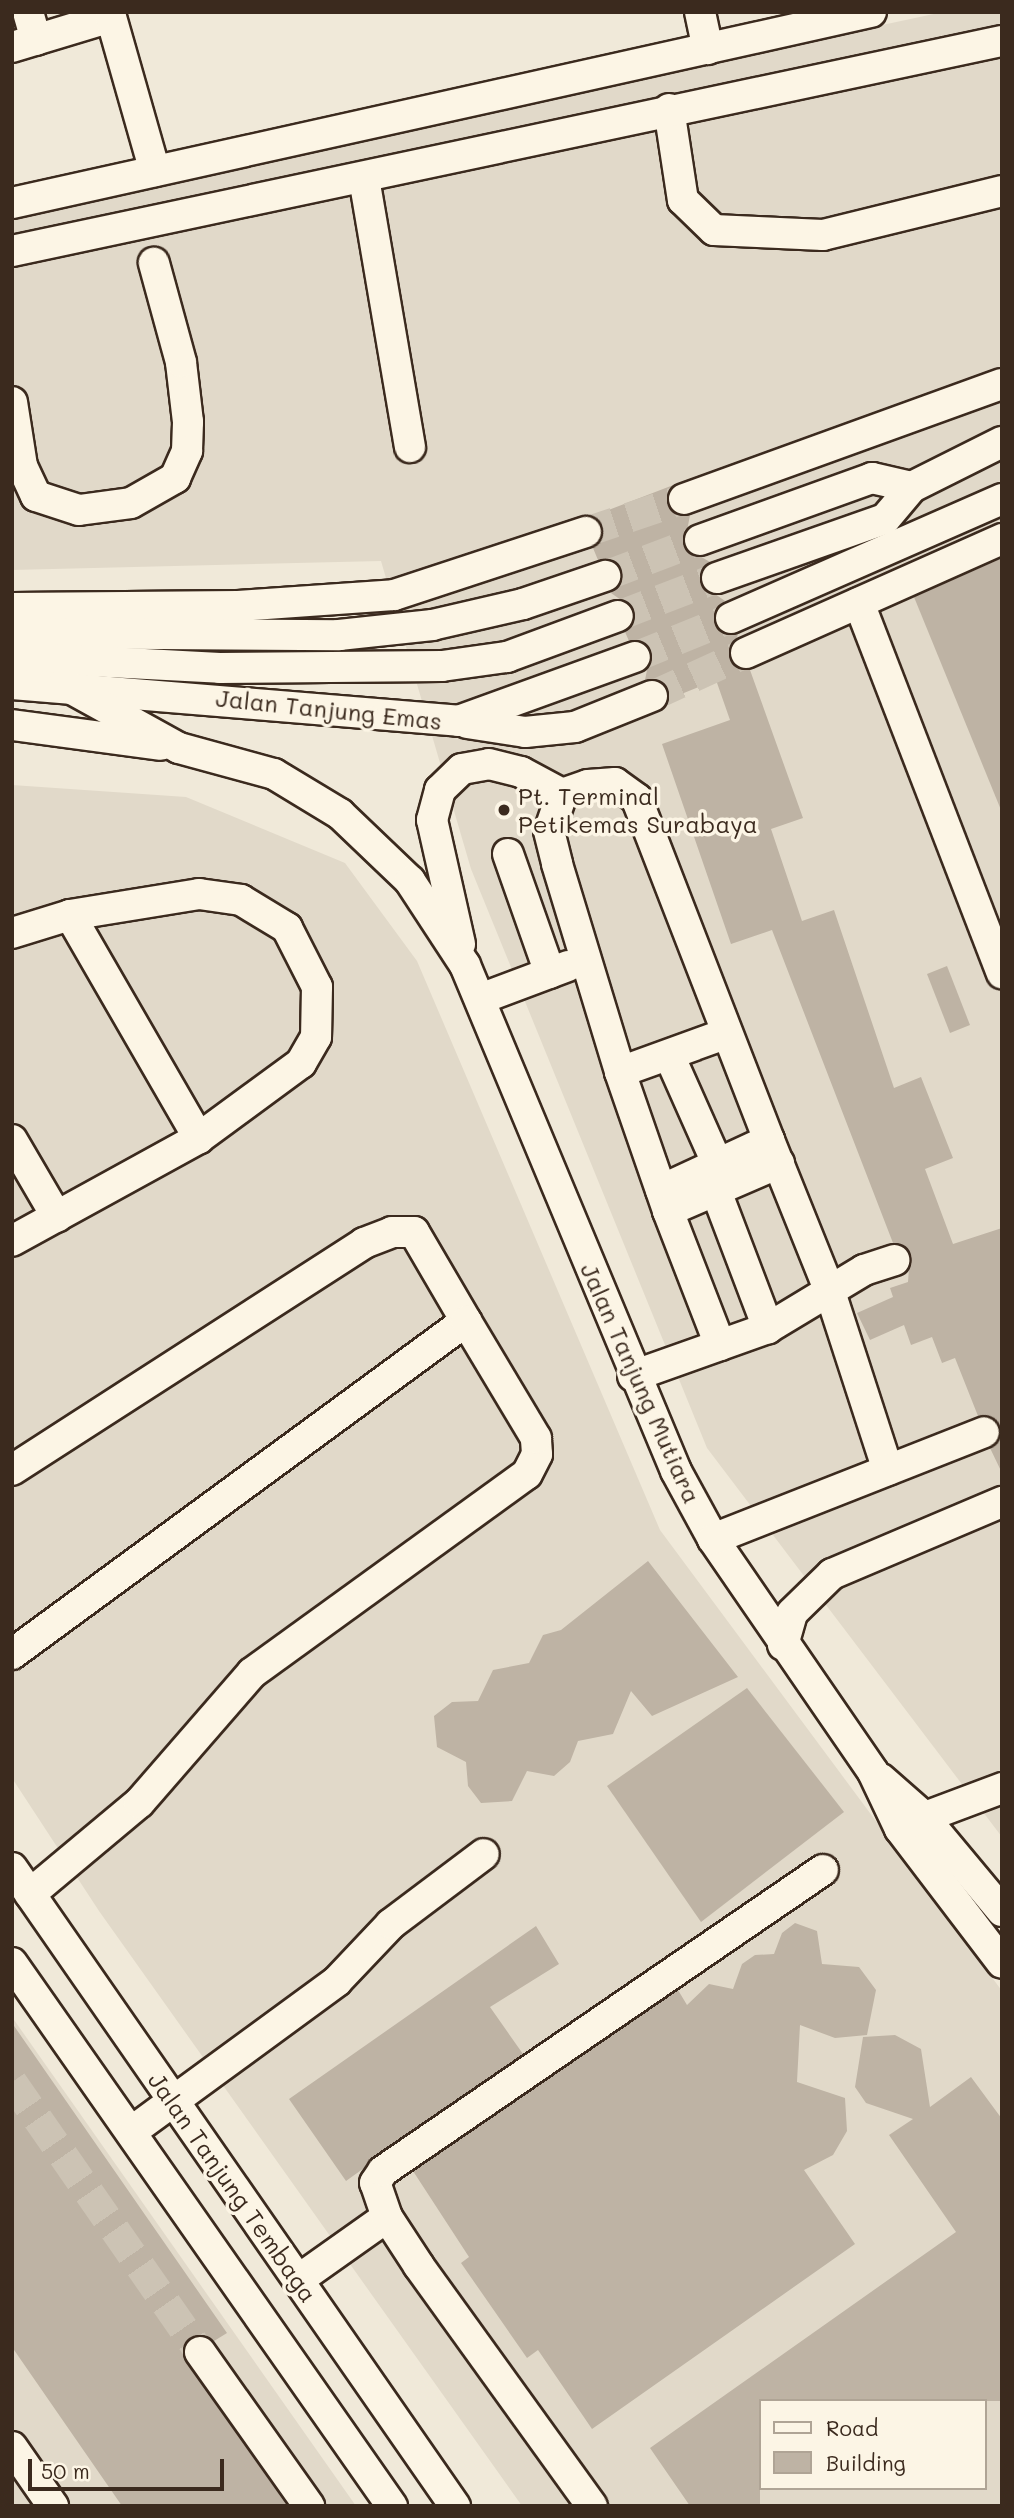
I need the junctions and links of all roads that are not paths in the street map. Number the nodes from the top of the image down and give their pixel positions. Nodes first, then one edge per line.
1 (700, 12) edge
2 (871, 12) edge
3 (115, 14) edge
4 (25, 33) edge
5 (1002, 41) edge
6 (708, 49) junction
7 (669, 109) junction
8 (155, 171) junction
9 (364, 178) junction
10 (1002, 191) edge
11 (12, 203) edge
12 (12, 251) edge
13 (154, 263) dead end
14 (1002, 384) edge
15 (12, 402) edge
16 (1002, 442) edge
17 (410, 447) dead end
18 (912, 487) junction
19 (684, 499) tunnel mouth
20 (1002, 499) edge
21 (586, 532) tunnel mouth
22 (1002, 539) edge
23 (700, 540) tunnel mouth
24 (605, 576) tunnel mouth
25 (717, 578) tunnel mouth
26 (859, 603) junction
27 (12, 608) edge
28 (618, 616) tunnel mouth
29 (731, 618) tunnel mouth
30 (12, 633) edge
31 (746, 653) tunnel mouth
32 (12, 657) edge
33 (635, 657) tunnel mouth
34 (12, 684) edge
35 (63, 684) junction
36 (652, 696) tunnel mouth
37 (458, 721) junction
38 (12, 725) edge
39 (179, 748) junction
40 (562, 794) junction
41 (508, 854) dead end
42 (70, 915) junction
43 (12, 933) edge
44 (585, 960) junction
45 (465, 965) junction
46 (550, 973) junction
47 (1002, 973) edge
48 (480, 999) junction
49 (724, 1034) junction
50 (669, 1055) junction
51 (620, 1072) junction
52 (199, 1138) junction
53 (12, 1140) edge
54 (774, 1152) junction
55 (716, 1177) junction
56 (665, 1201) junction
57 (57, 1217) junction
58 (12, 1241) edge
59 (894, 1260) dead end
60 (830, 1292) junction
61 (466, 1321) junction
62 (768, 1328) junction
63 (720, 1345) junction
64 (633, 1376) junction
65 (984, 1432) dead end
66 (12, 1470) edge
67 (888, 1470) junction
68 (1002, 1502) edge
69 (713, 1539) junction
70 (783, 1645) junction
71 (12, 1654) edge
72 (1002, 1788) edge
73 (911, 1822) junction
74 (484, 1854) dead end
75 (12, 1868) edge
76 (824, 1870) dead end
77 (30, 1894) junction
78 (1002, 1912) edge
79 (12, 1963) edge
80 (1002, 1963) edge
81 (174, 2101) junction
82 (131, 2132) junction
83 (387, 2217) junction
84 (298, 2280) junction
85 (200, 2351) tunnel mouth
86 (15, 2458) edge
87 (53, 2506) edge
88 (309, 2506) edge
89 (392, 2506) edge
90 (455, 2506) edge
91 (592, 2506) edge

1 - 6 lane
2 - 6 lane
3 - 4 lane
3 - 8 lane
5 - 7 lane
6 - 8 lane
7 - 9 lane
7 - 10 lane
8 - 11 lane
9 - 12 lane
9 - 17 lane
13 - 15 lane
14 - 19 lane
16 - 18 lane
18 - 23 lane
18 - 25 lane
20 - 29 lane
21 - 27 lane
22 - 26 lane
24 - 30 lane
26 - 31 lane
26 - 47 lane
28 - 32 lane, Jalan Tanjung Emas
33 - 37 lane, Jalan Tanjung Emas
34 - 35 lane, Jalan Tanjung Emas
35 - 37 lane, Jalan Tanjung Emas
35 - 39 lane, Jalan Tanjung Mutiara
36 - 37 lane
38 - 39 lane
39 - 45 lane, Jalan Tanjung Mutiara
40 - 44 lane
40 - 45 lane, Jalan Tanjung Mutiara
40 - 49 lane
41 - 46 lane
42 - 43 lane
42 - 52 lane
42 - 52 lane
44 - 46 lane
44 - 51 lane
45 - 48 lane, Jalan Tanjung Mutiara
46 - 48 lane
48 - 64 lane, Jalan Tanjung Mutiara
49 - 50 lane
49 - 54 lane
50 - 51 lane
50 - 55 lane
51 - 56 lane
52 - 57 lane
53 - 57 lane
54 - 55 lane
54 - 60 lane
55 - 56 lane
55 - 62 lane
56 - 63 lane
57 - 58 lane
59 - 60 lane
60 - 62 lane
60 - 67 lane
61 - 66 lane
61 - 71 lane
61 - 77 lane
62 - 63 lane
63 - 64 lane
64 - 69 lane, Jalan Tanjung Mutiara
65 - 67 lane
67 - 69 lane
68 - 70 lane
69 - 70 lane, Jalan Tanjung Mutiara
70 - 73 lane, Jalan Tanjung Mutiara
72 - 73 lane
73 - 78 lane, Jalan Tanjung Mutiara
73 - 80 lane, Jalan Tanjung Mutiara
74 - 81 lane
75 - 77 lane, Jalan Tanjung Tembaga
76 - 83 lane
77 - 81 lane, Jalan Tanjung Tembaga
79 - 82 lane
81 - 82 lane
81 - 84 lane, Jalan Tanjung Tembaga
82 - 89 lane
83 - 84 lane
83 - 91 lane
84 - 90 lane, Jalan Tanjung Tembaga
85 - 88 lane
86 - 87 lane

